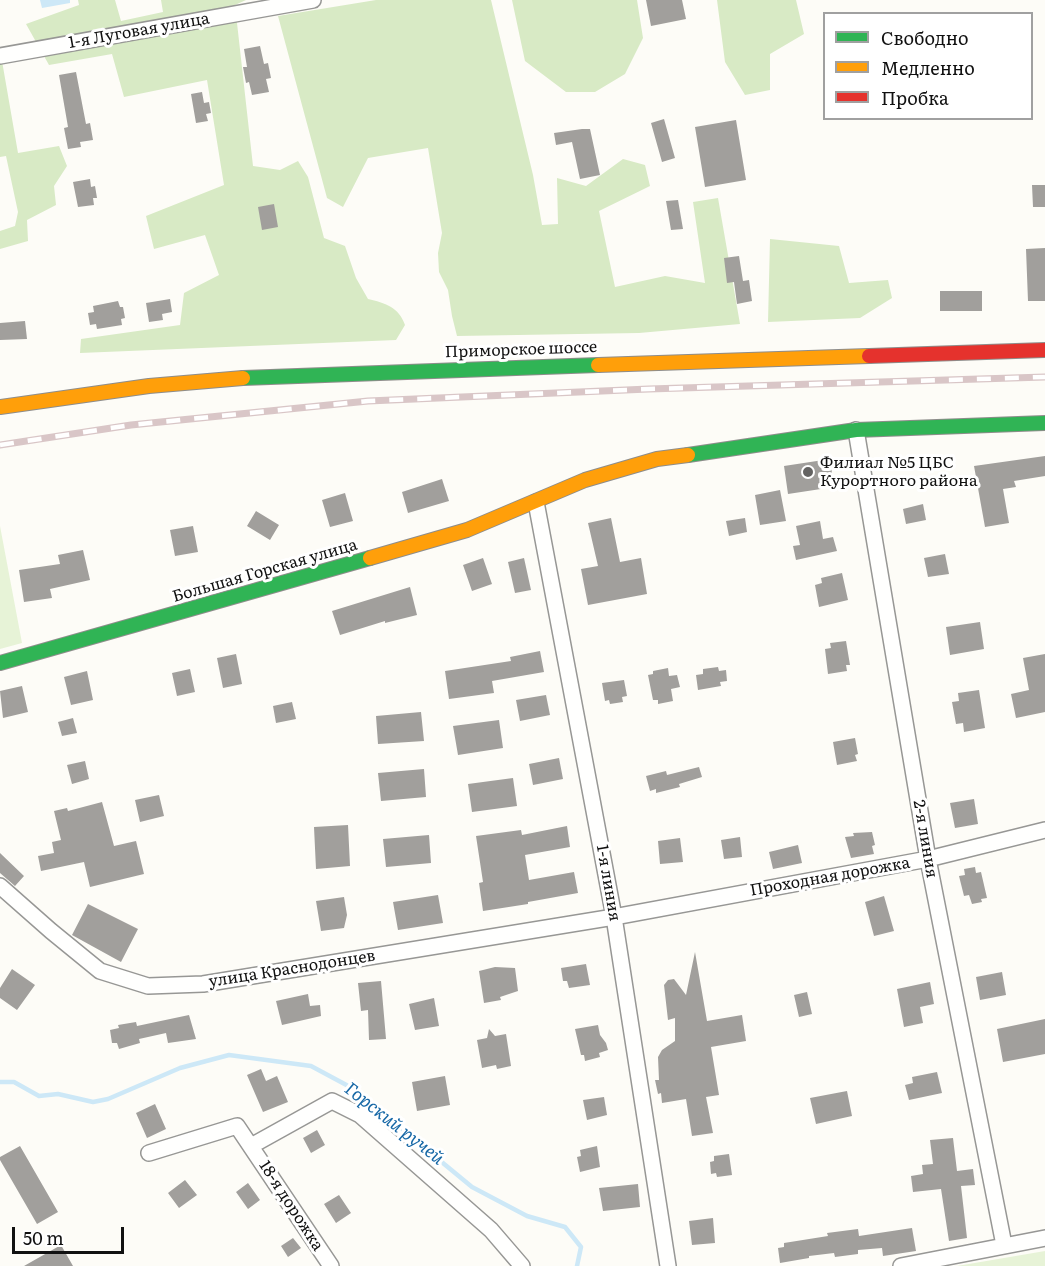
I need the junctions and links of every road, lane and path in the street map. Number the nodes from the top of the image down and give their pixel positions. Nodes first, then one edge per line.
1 (313, 0) edge
2 (261, 4) edge
3 (0, 56) edge
4 (1045, 350) edge
5 (0, 407) edge
6 (1045, 423) edge
7 (856, 430) junction
8 (536, 502) junction
9 (0, 663) edge
10 (1045, 830) edge
11 (928, 859) junction
12 (0, 886) edge
13 (614, 917) junction
14 (251, 1146) junction
15 (149, 1153) dead end
16 (1045, 1238) edge
17 (1004, 1245) junction
18 (331, 1266) edge
19 (522, 1266) edge
20 (668, 1266) edge
21 (901, 1266) edge

1 - 2 street, 1-я Луговая улица
2 - 3 street, 1-я Луговая улица
4 - 5 main road, Приморское шоссе
6 - 7 main road, Большая Горская улица
7 - 8 main road, Большая Горская улица
7 - 11 street, 2-я линия
8 - 9 main road, Большая Горская улица
8 - 13 street, 1-я линия
10 - 11 street, Проходная дорожка
11 - 13 street, Проходная дорожка
11 - 17 street, 2-я линия
12 - 13 street, улица Краснодонцев
13 - 20 street, 1-я линия
14 - 15 street, 18-я дорожка
14 - 18 street, 18-я дорожка
14 - 19 street, 18-я дорожка
16 - 17 street
17 - 21 street

